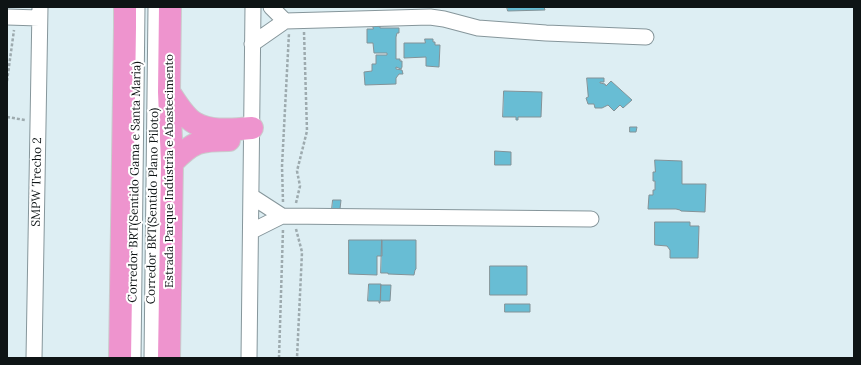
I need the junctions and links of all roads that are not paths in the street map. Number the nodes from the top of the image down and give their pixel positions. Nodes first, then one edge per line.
1 (106, 7) edge
2 (137, 7) edge
3 (156, 7) edge
4 (170, 7) edge
5 (253, 7) edge
6 (271, 7) edge
7 (39, 12) edge
8 (11, 17) edge
9 (125, 17) edge
10 (293, 20) junction
11 (646, 37) dead end
12 (252, 44) junction
13 (169, 92) junction
14 (252, 134) junction
15 (172, 162) junction
16 (251, 196) junction
17 (286, 216) junction
18 (591, 219) dead end
19 (252, 231) junction
20 (34, 358) edge
21 (120, 358) edge
22 (133, 358) edge
23 (152, 358) edge
24 (169, 358) edge
25 (249, 358) edge

1 - 9 highway
2 - 22 street, Corredor BRT(Sentido Gama e Santa Maria)
3 - 23 street, Corredor BRT(Sentido Plano Piloto)
4 - 13 highway, Estrada Parque Indústria e Abastecimento
5 - 12 street
6 - 10 street
7 - 8 street
7 - 20 street, SMPW Trecho 2
9 - 21 highway
10 - 11 street
10 - 12 street
12 - 14 street
13 - 14 highway
13 - 15 highway, Estrada Parque Indústria e Abastecimento
14 - 15 highway
14 - 16 street
15 - 24 highway, Estrada Parque Indústria e Abastecimento
16 - 17 street
16 - 19 street
17 - 18 street
17 - 19 street
19 - 25 street

